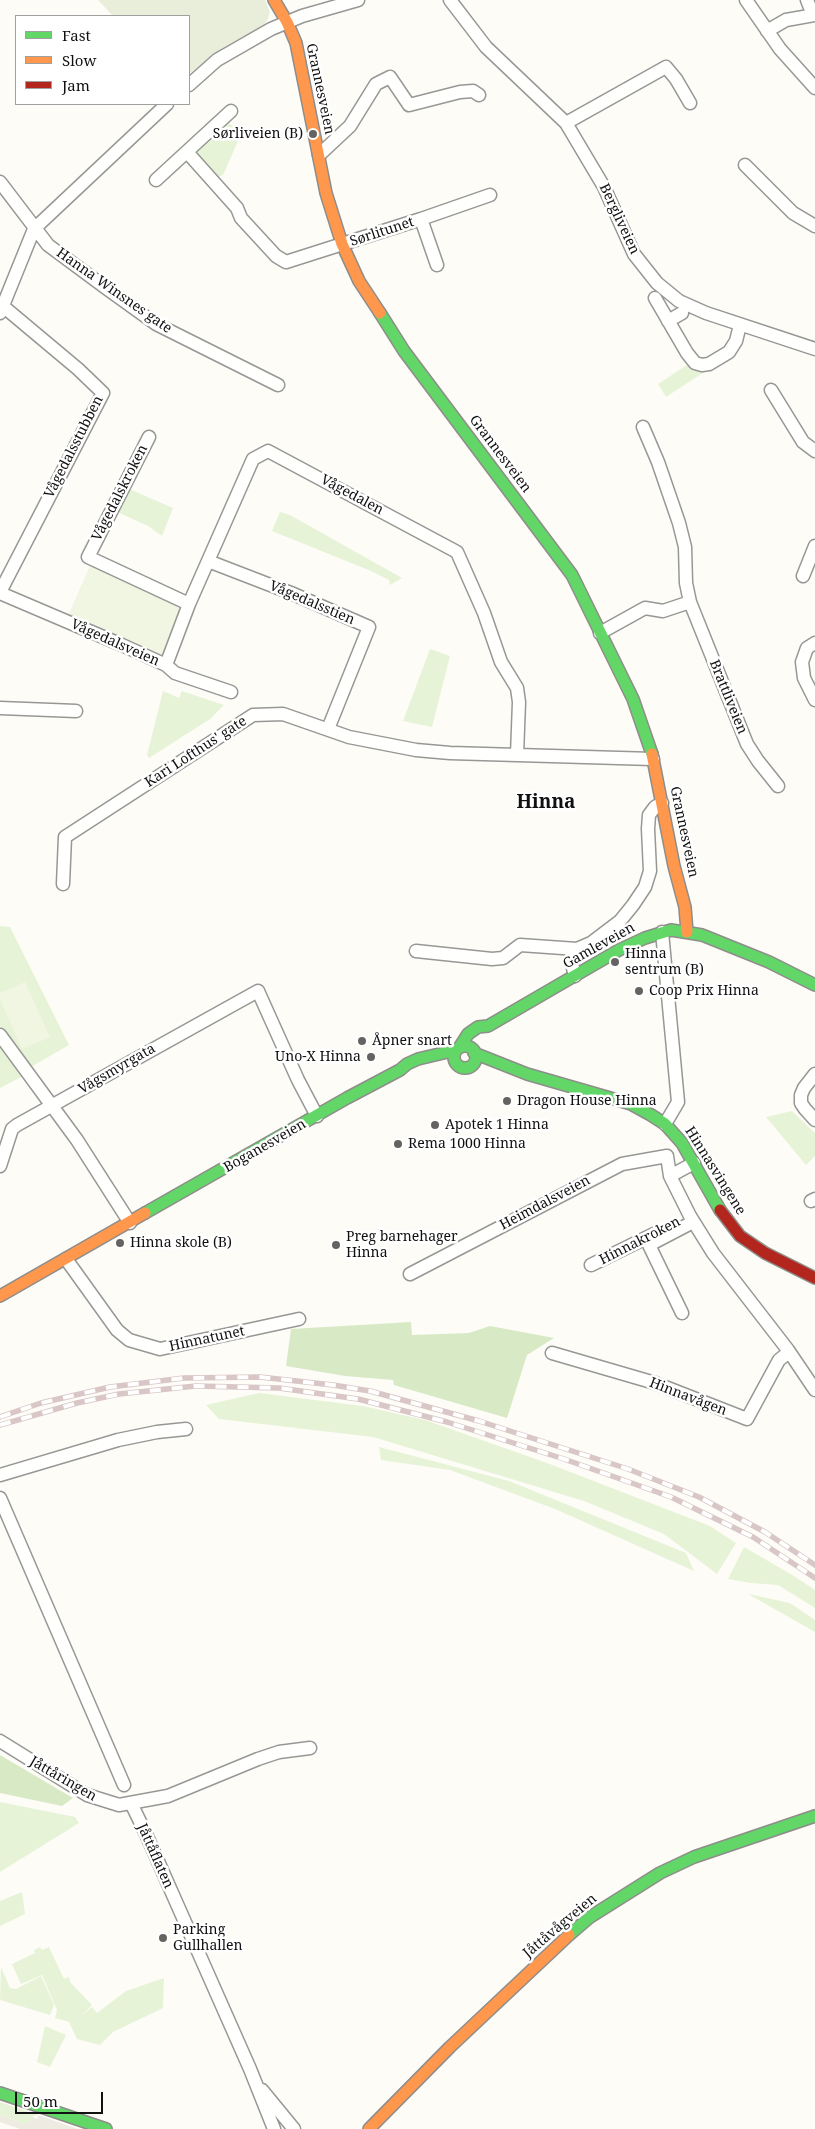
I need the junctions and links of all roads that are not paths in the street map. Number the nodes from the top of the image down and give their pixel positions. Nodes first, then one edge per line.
1 (274, 0) edge
2 (358, 0) edge
3 (450, 0) edge
4 (746, 0) edge
5 (806, 0) edge
6 (323, 4) edge
7 (814, 15) edge
8 (287, 22) junction
9 (766, 31) junction
10 (190, 84) edge
11 (815, 88) edge
12 (479, 96) dead end
13 (690, 103) dead end
14 (167, 105) edge
15 (232, 110) dead end
16 (566, 123) junction
17 (187, 152) junction
18 (319, 155) junction
19 (745, 165) dead end
20 (156, 180) dead end
21 (0, 182) edge
22 (490, 196) dead end
23 (421, 219) junction
24 (815, 226) edge
25 (34, 229) junction
26 (342, 244) junction
27 (438, 265) dead end
28 (655, 298) dead end
29 (2, 310) edge
30 (682, 313) dead end
31 (668, 321) junction
32 (740, 325) junction
33 (815, 349) edge
34 (278, 385) dead end
35 (771, 390) dead end
36 (643, 427) dead end
37 (149, 437) dead end
38 (815, 451) edge
39 (815, 546) edge
40 (208, 561) junction
41 (803, 576) dead end
42 (0, 593) edge
43 (690, 602) junction
44 (189, 604) junction
45 (600, 633) junction
46 (815, 643) edge
47 (166, 665) junction
48 (231, 692) dead end
49 (815, 700) edge
50 (0, 708) edge
51 (76, 711) dead end
52 (328, 729) junction
53 (517, 756) junction
54 (653, 759) junction
55 (778, 786) dead end
56 (662, 803) junction
57 (63, 884) dead end
58 (662, 932) junction
59 (687, 932) junction
60 (572, 949) junction
61 (416, 951) dead end
62 (575, 976) junction
63 (815, 985) edge
64 (488, 1026) junction
65 (0, 1035) edge
66 (458, 1049) junction
67 (474, 1052) junction
68 (457, 1065) junction
69 (471, 1066) junction
70 (400, 1070) junction
71 (527, 1074) junction
72 (815, 1074) edge
73 (52, 1106) junction
74 (317, 1116) junction
75 (815, 1120) edge
76 (665, 1124) junction
77 (694, 1163) junction
78 (0, 1166) edge
79 (670, 1176) junction
80 (691, 1219) junction
81 (130, 1223) junction
82 (66, 1259) junction
83 (591, 1266) dead end
84 (410, 1274) dead end
85 (815, 1278) edge
86 (0, 1296) edge
87 (682, 1313) dead end
88 (299, 1319) dead end
89 (789, 1352) junction
90 (552, 1353) dead end
91 (815, 1390) edge
92 (186, 1429) dead end
93 (0, 1475) edge
94 (0, 1498) edge
95 (0, 1741) edge
96 (310, 1748) dead end
97 (124, 1785) dead end
98 (131, 1803) junction
99 (815, 1816) edge
100 (255, 2083) junction
101 (0, 2093) edge
102 (106, 2129) edge
103 (274, 2129) edge
104 (294, 2129) edge
105 (369, 2129) edge

1 - 8 street, Grannesveien
2 - 6 street
3 - 16 street, Bergliveien
4 - 9 street
5 - 7 street
6 - 8 street
7 - 9 street
8 - 10 street
8 - 18 street, Grannesveien
9 - 11 street
12 - 18 street
13 - 16 street
14 - 25 street
15 - 17 street
16 - 32 street, Bergliveien
17 - 20 street
17 - 26 street, Sørlitunet
18 - 26 street, Grannesveien
19 - 24 street
21 - 25 street, Hanna Winsnes gate
22 - 23 street, Sørlitunet
23 - 26 street, Sørlitunet
23 - 27 street, Sørlitunet
25 - 29 street
25 - 34 street, Hanna Winsnes gate
26 - 45 street, Grannesveien
28 - 31 street
29 - 42 street, Vågedalsstubben
30 - 31 street
31 - 32 street
32 - 33 street, Bergliveien
35 - 38 street
36 - 43 street, Brattliveien
37 - 44 street, Vågedalskroken
39 - 41 street
40 - 44 street, Vågedalen
40 - 52 street, Vågedalsstien
40 - 53 street, Vågedalen
42 - 47 street, Vågedalsveien
43 - 45 street
43 - 55 street, Brattliveien
44 - 47 street, Vågedalen
45 - 54 street, Grannesveien
46 - 49 street
47 - 48 street, Vågedalsveien
50 - 51 street
52 - 53 street, Kari Lofthus' gate
52 - 57 street, Kari Lofthus' gate
53 - 54 street, Kari Lofthus' gate
54 - 56 street, Grannesveien
56 - 59 street, Grannesveien
56 - 60 street
58 - 59 street, Gamleveien
58 - 62 street, Gamleveien
58 - 76 street
59 - 63 street, Gamleveien
60 - 61 street
60 - 62 street
62 - 64 street, Gamleveien
64 - 66 street, Gamleveien
64 - 67 street
65 - 73 street
66 - 67 street
66 - 68 street
66 - 70 street, Boganesveien
67 - 69 street
67 - 71 street, Hinnasvingene
68 - 69 street
68 - 70 street, Boganesveien
69 - 71 street, Hinnasvingene
70 - 74 street, Boganesveien
71 - 76 street, Hinnasvingene
72 - 75 street
73 - 74 street, Vågsmyrgata
73 - 78 street, Vågsmyrgata
73 - 81 street
74 - 81 street, Boganesveien
76 - 77 street, Hinnasvingene
77 - 79 street
77 - 85 street, Hinnasvingene
79 - 80 street
79 - 84 street, Heimdalsveien
80 - 83 street, Hinnakroken
80 - 87 street, Hinnakroken
80 - 89 street
81 - 82 street, Boganesveien
82 - 86 street, Boganesveien
82 - 88 street, Hinnatunet
89 - 90 street, Hinnavågen
89 - 91 street
92 - 93 street
94 - 97 street
95 - 98 street, Jåttåringen
96 - 98 street, Jåttåflaten
98 - 100 street, Jåttåflaten
99 - 105 street, Jåttåvågveien
100 - 103 street, Jåttåflaten
100 - 104 street, Jåttåflaten
101 - 102 street

